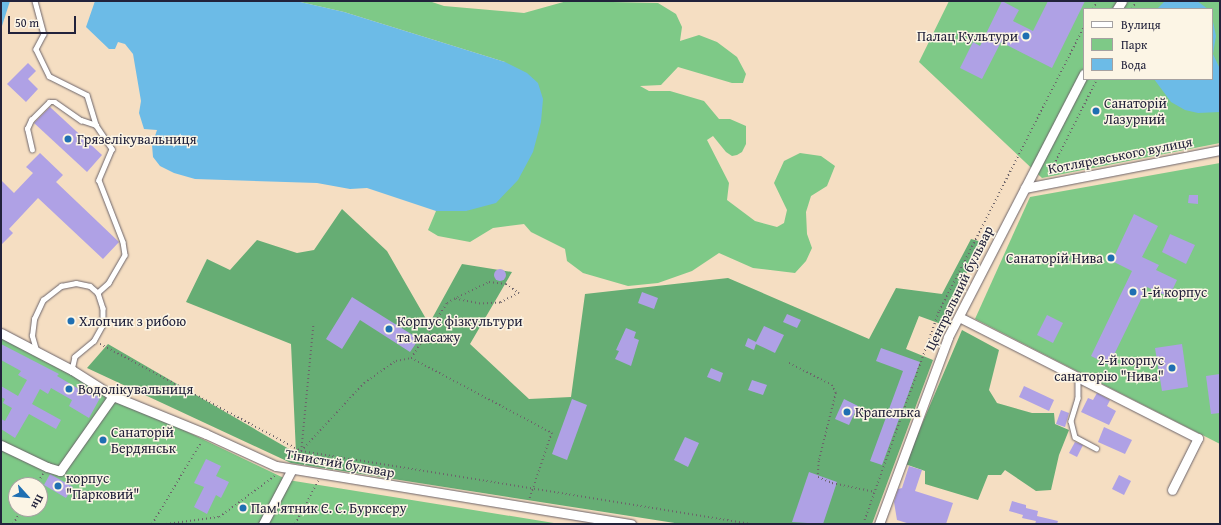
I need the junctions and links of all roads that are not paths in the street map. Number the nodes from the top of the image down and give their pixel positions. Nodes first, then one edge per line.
1 (35, 1) edge
2 (1083, 76) edge
3 (96, 125) junction
4 (32, 150) dead end
5 (1220, 150) edge
6 (1025, 188) junction
7 (98, 293) junction
8 (959, 317) junction
9 (1, 333) edge
10 (36, 350) junction
11 (72, 370) junction
12 (1078, 377) junction
13 (113, 396) junction
14 (1, 444) edge
15 (1096, 448) dead end
16 (288, 469) junction
17 (1172, 490) dead end
18 (604, 522) edge
19 (263, 524) edge
20 (631, 524) edge
21 (879, 524) edge

1 - 3 lane
2 - 6 street, Центральний бульвар
3 - 4 lane
3 - 7 lane
5 - 6 street, Котляревського вулиця
6 - 8 street, Центральний бульвар
7 - 10 lane
7 - 11 lane
8 - 12 street
8 - 21 street, Центральний бульвар
9 - 10 street, Тінистий бульвар
10 - 11 street, Тінистий бульвар
11 - 13 street, Тінистий бульвар
12 - 15 lane
12 - 17 street
13 - 14 street
13 - 16 street, Тінистий бульвар
16 - 18 street, Тінистий бульвар
16 - 19 street
18 - 20 street, Тінистий бульвар

